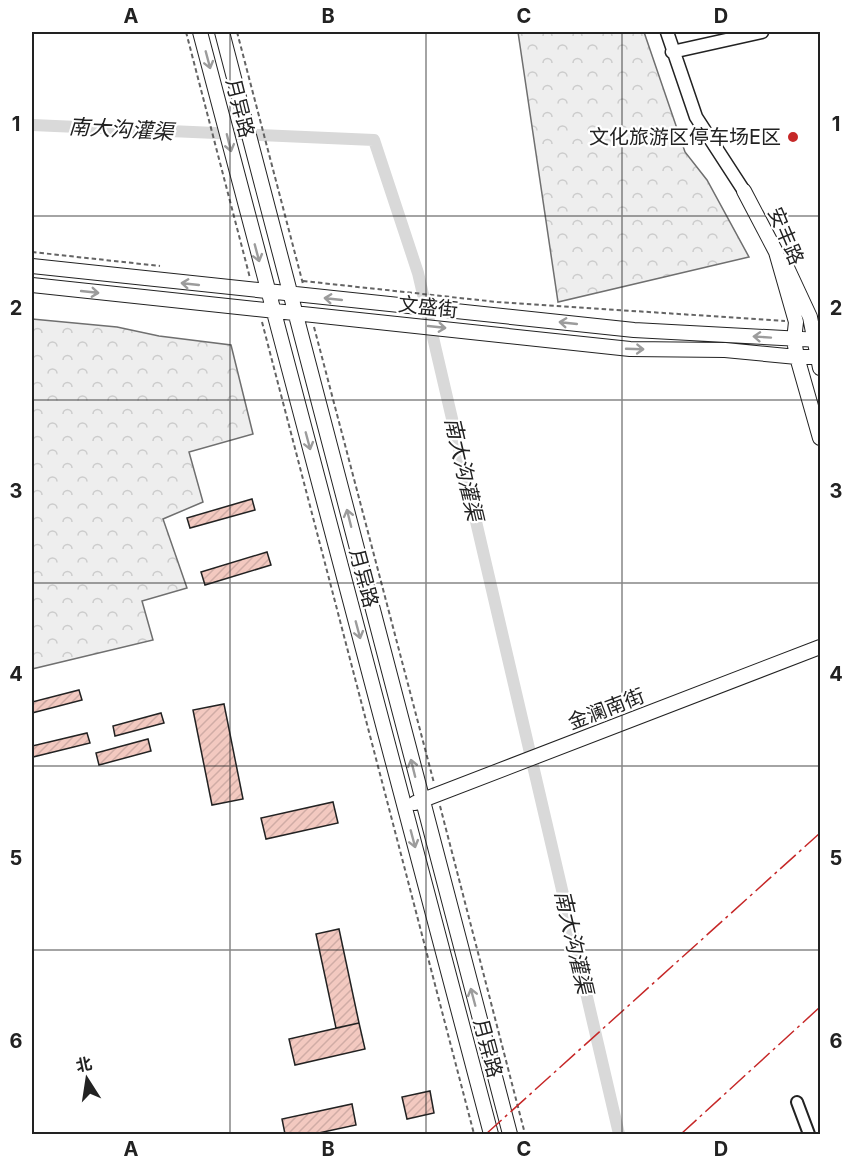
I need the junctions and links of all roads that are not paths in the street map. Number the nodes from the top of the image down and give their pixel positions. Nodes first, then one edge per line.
1 (201, 32) edge
2 (222, 32) edge
3 (667, 32) edge
4 (762, 32) edge
5 (672, 52) junction
6 (744, 191) junction
7 (32, 266) edge
8 (32, 285) edge
9 (268, 292) junction
10 (290, 294) junction
11 (274, 311) junction
12 (296, 312) junction
13 (794, 340) junction
14 (817, 340) edge
15 (797, 357) junction
16 (819, 361) edge
17 (820, 438) edge
18 (820, 647) edge
19 (421, 801) junction
20 (404, 806) junction
21 (797, 1102) dead end
22 (491, 1134) edge
23 (510, 1134) edge
24 (809, 1134) edge

1 -> 9 main road, 月异路
2 - 10 main road, 月异路
3 - 5 street, 安丰路
4 - 5 street
5 - 6 street, 安丰路
6 - 13 main road, 安丰路
6 - 14 main road, 安丰路
9 -> 7 main road, 文盛街
8 -> 11 main road, 文盛街
9 - 10 main road, 文盛街
9 - 11 main road, 月异路
10 - 12 main road, 月异路
13 -> 10 main road, 文盛街
11 - 12 main road, 文盛街
11 -> 20 main road, 月异路
12 -> 15 main road, 文盛街
19 -> 12 main road, 月异路
13 - 14 main road, 文盛街
13 - 15 main road, 安丰路
14 - 16 main road, 安丰路
15 - 16 main road, 文盛街
15 - 17 main road, 安丰路
18 - 19 main road, 金澜南街
19 - 20 main road, 金澜南街
23 -> 19 main road, 月异路
20 -> 22 main road, 月异路
21 - 24 street

